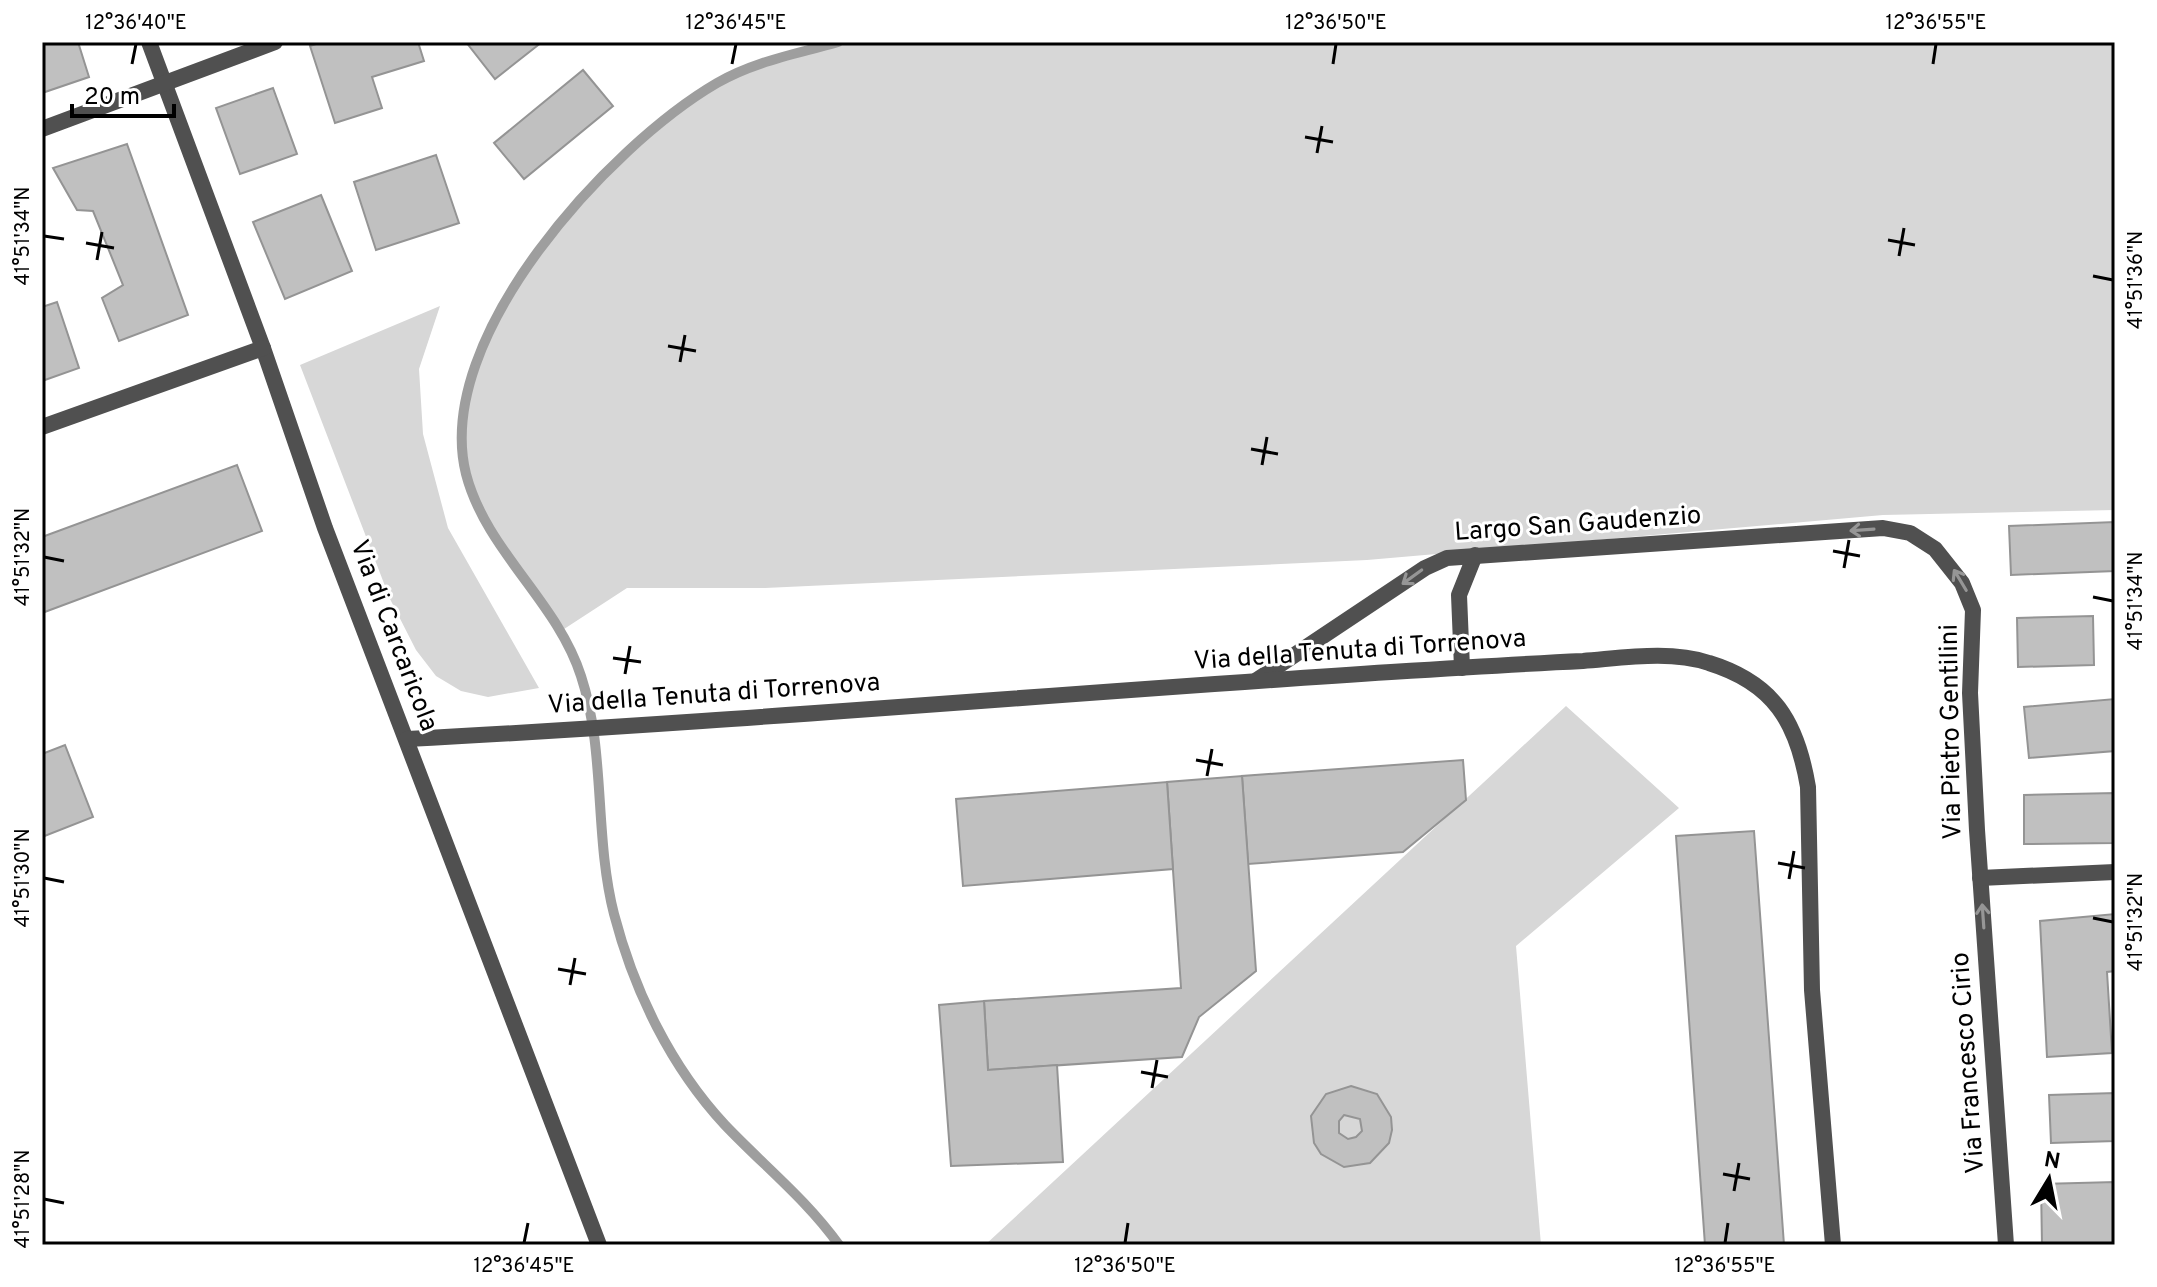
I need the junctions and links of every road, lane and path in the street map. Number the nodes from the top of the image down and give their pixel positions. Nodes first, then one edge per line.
1 (149, 42) edge
2 (275, 42) edge
3 (165, 83) junction
4 (42, 129) edge
5 (263, 348) junction
6 (42, 427) edge
7 (1935, 549) joint
8 (1475, 555) junction
9 (1462, 668) junction
10 (1256, 681) junction
11 (407, 739) junction
12 (2115, 872) edge
13 (1980, 878) junction
14 (1830, 1224) junction
15 (599, 1245) edge
16 (1833, 1245) edge
17 (1846, 1245) edge
18 (2006, 1245) edge

1 - 3 street, Via di Carcaricola
2 - 3 street
3 - 4 street
3 - 5 street, Via di Carcaricola
5 - 6 street
5 - 11 street, Via di Carcaricola
7 -> 8 street, Largo San Gaudenzio
13 -> 7 street, Via Pietro Gentilini
8 - 9 street
8 -> 10 street, Largo San Gaudenzio
9 - 10 street, Via della Tenuta di Torrenova
9 - 14 street, Via della Tenuta di Torrenova
10 - 11 street, Via della Tenuta di Torrenova
11 - 15 street, Via di Carcaricola
12 - 13 street
18 -> 13 street, Via Francesco Cirio
14 - 16 street, Via della Tenuta di Torrenova
14 - 17 street

